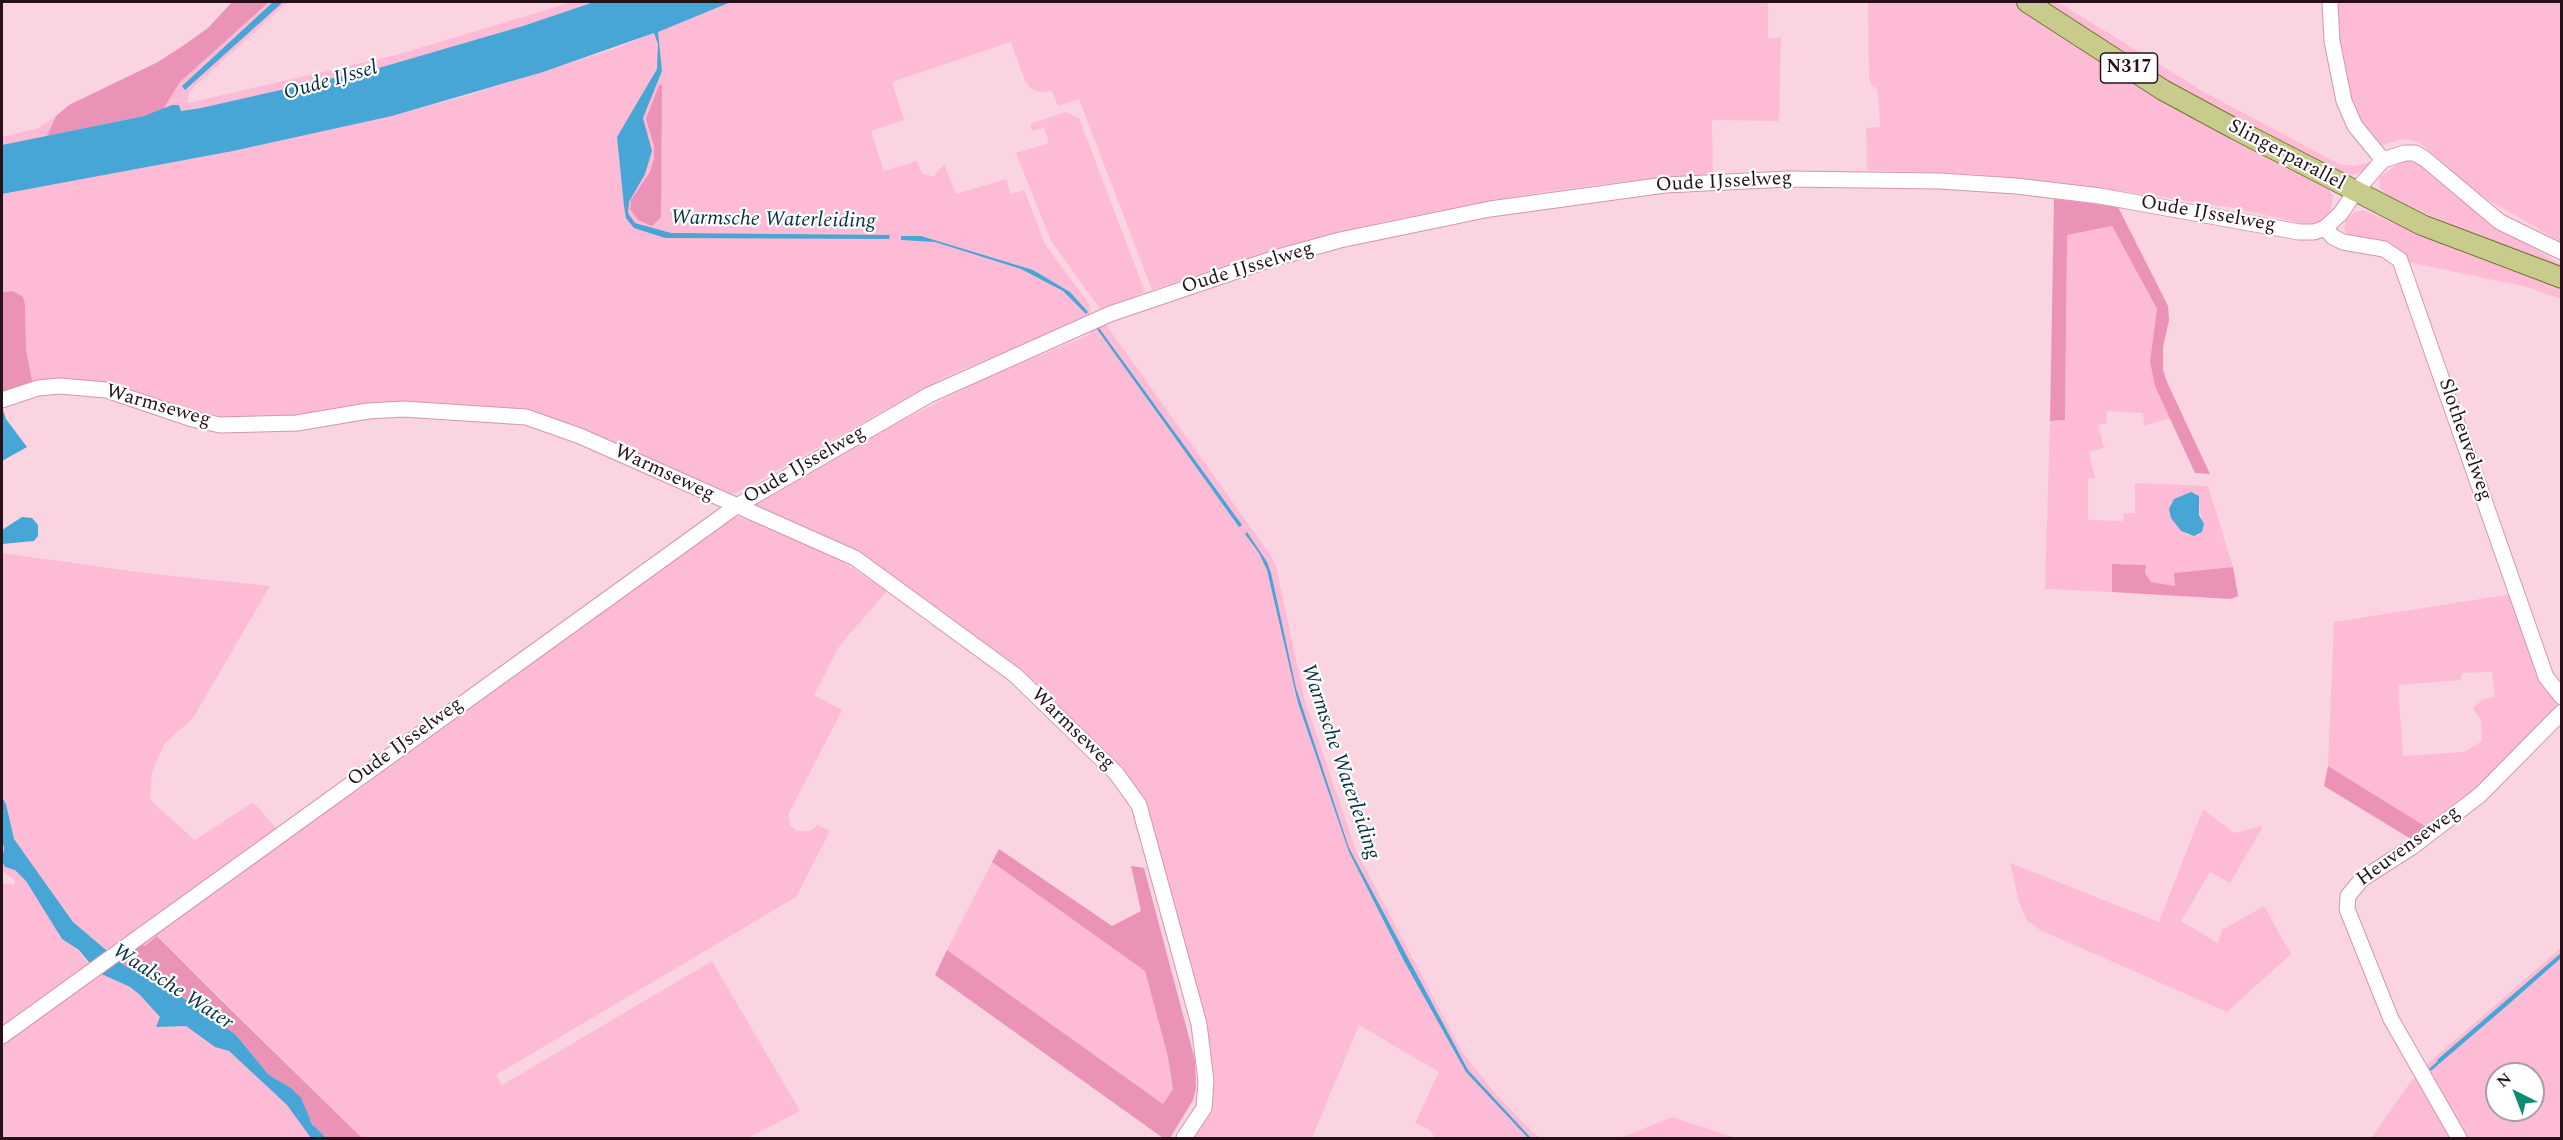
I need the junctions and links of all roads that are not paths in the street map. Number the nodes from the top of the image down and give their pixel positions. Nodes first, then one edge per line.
1 (2027, 2) edge
2 (2330, 2) edge
3 (2383, 160) junction
4 (2355, 192) junction
5 (2325, 228) junction
6 (2562, 252) edge
7 (2562, 278) edge
8 (5, 398) edge
9 (735, 507) junction
10 (2562, 697) edge
11 (2562, 712) edge
12 (2, 1036) edge
13 (1184, 1138) edge
14 (2459, 1138) edge

1 - 4 main road, Slingerparallel / N317
2 - 3 street
3 - 4 street
3 - 6 street
4 - 5 street
4 - 7 main road, Slingerparallel / N317
5 - 9 street, Oude IJsselweg
5 - 10 street, Slotheuvelweg
8 - 9 street, Warmseweg
9 - 12 street, Oude IJsselweg
9 - 13 street, Warmseweg
11 - 14 street, Heuvenseweg

